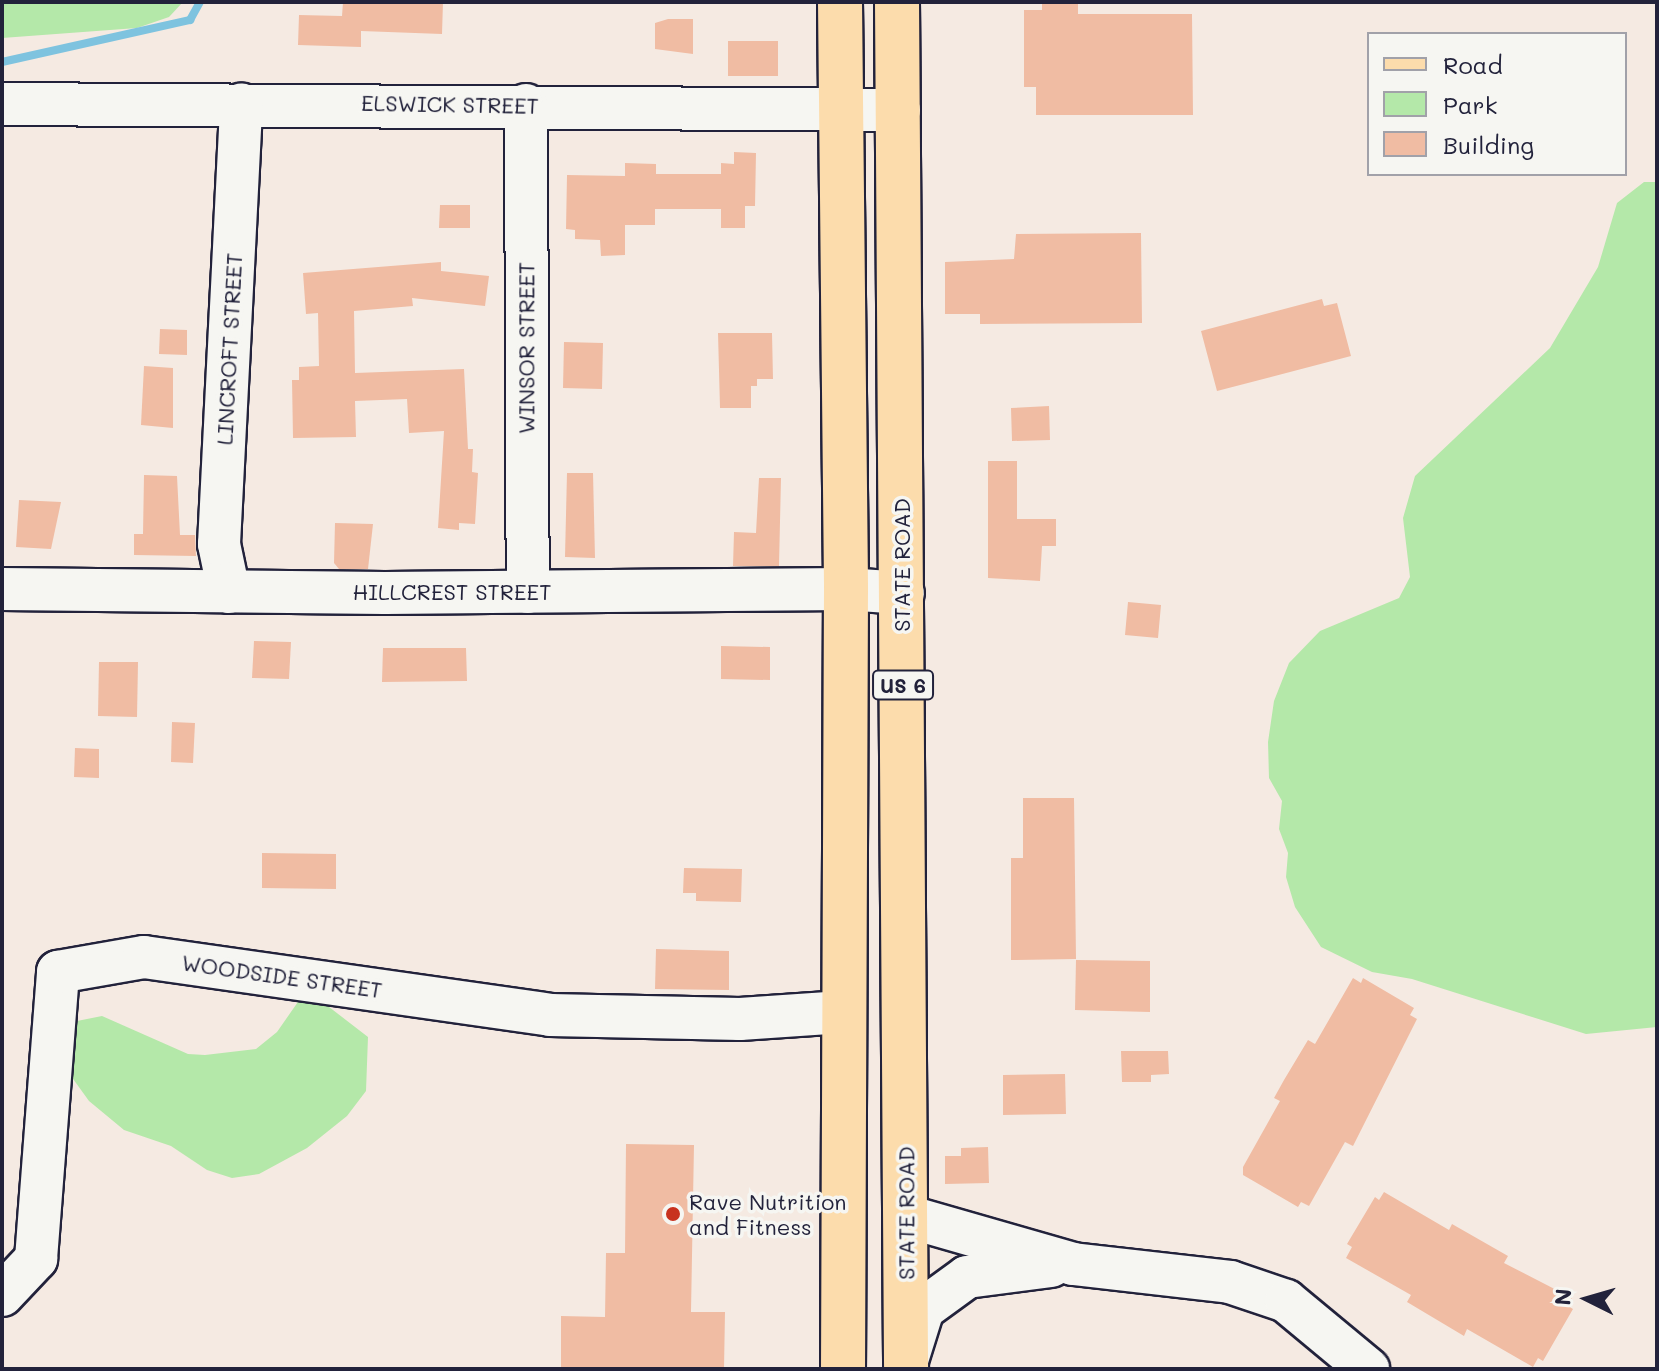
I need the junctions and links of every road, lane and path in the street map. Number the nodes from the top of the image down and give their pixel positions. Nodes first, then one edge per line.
1 (840, 2) edge
2 (897, 2) edge
3 (2, 104) edge
4 (241, 105) junction
5 (526, 105) junction
6 (899, 110) junction
7 (841, 112) junction
8 (2, 589) edge
9 (846, 589) junction
10 (229, 592) junction
11 (528, 592) junction
12 (903, 593) junction
13 (843, 1012) junction
14 (906, 1216) junction
15 (1073, 1264) junction
16 (2, 1295) edge
17 (906, 1366) edge
18 (843, 1369) edge
19 (1368, 1369) edge

1 - 7 main road, US 6
2 - 6 main road, STATE ROAD / US 6
3 - 4 street, ELSWICK STREET
4 - 5 street, ELSWICK STREET
4 - 10 street, LINCROFT STREET
5 - 7 street, ELSWICK STREET
5 - 11 street, WINSOR STREET
6 - 7 street, ELSWICK STREET
6 - 12 main road, STATE ROAD / US 6
7 - 9 main road, US 6
8 - 10 street, HILLCREST STREET
9 - 11 street, HILLCREST STREET
9 - 12 street, HILLCREST STREET
9 - 13 main road, US 6
10 - 11 street, HILLCREST STREET
12 - 14 main road, STATE ROAD / US 6
13 - 16 street, WOODSIDE STREET
13 - 18 main road, US 6
14 - 15 street
14 - 17 main road, STATE ROAD / US 6
15 - 17 street
15 - 19 street

